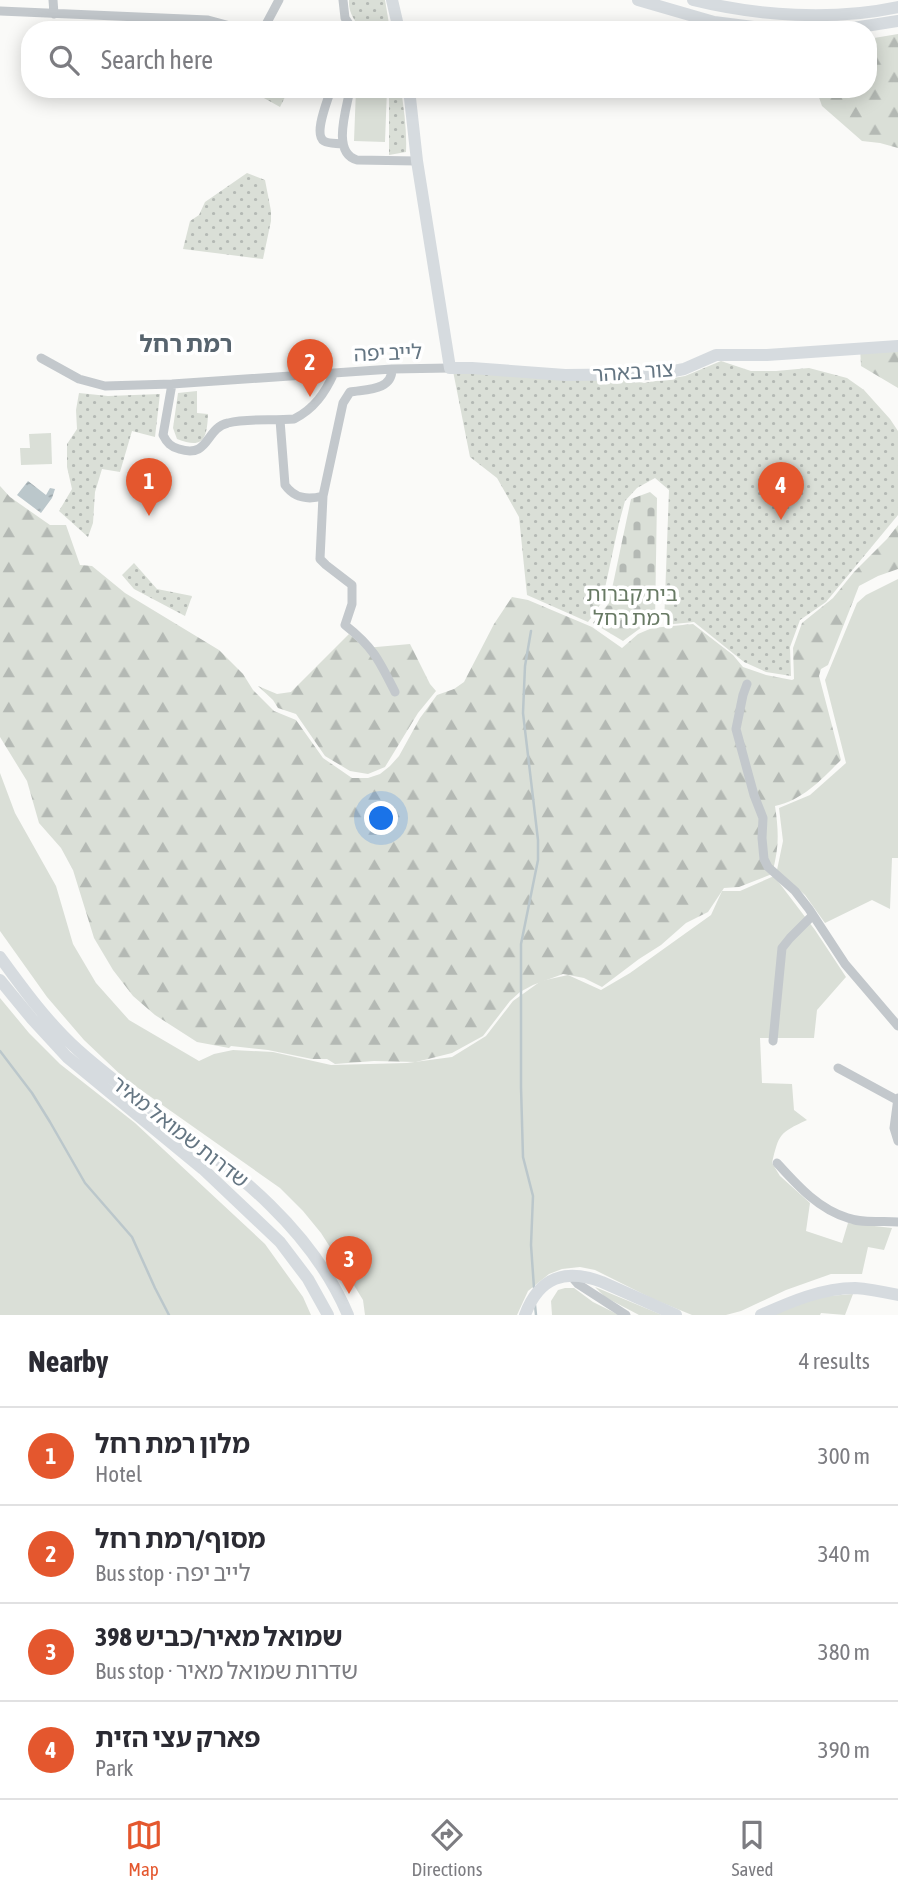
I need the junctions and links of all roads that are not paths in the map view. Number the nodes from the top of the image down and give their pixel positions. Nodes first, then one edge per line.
1 (53, 0) edge
2 (279, 0) edge
3 (343, 0) edge
4 (392, 0) edge
5 (638, 0) edge
6 (693, 0) edge
7 (898, 7) edge
8 (0, 11) edge
9 (54, 14) junction
10 (212, 21) edge
11 (268, 21) edge
12 (347, 21) edge
13 (397, 21) edge
14 (711, 21) edge
15 (898, 21) edge
16 (877, 24) edge
17 (328, 98) edge
18 (349, 98) edge
19 (410, 98) edge
20 (342, 144) junction
21 (417, 161) junction
22 (898, 346) edge
23 (41, 358) dead end
24 (450, 368) junction
25 (392, 369) junction
26 (334, 373) junction
27 (172, 384) junction
28 (280, 420) junction
29 (323, 496) junction
30 (747, 684) dead end
31 (395, 692) dead end
32 (813, 915) junction
33 (0, 957) edge
34 (0, 980) edge
35 (898, 1026) edge
36 (773, 1041) dead end
37 (838, 1068) dead end
38 (897, 1098) edge
39 (898, 1141) edge
40 (777, 1163) dead end
41 (898, 1222) edge
42 (570, 1275) junction
43 (898, 1295) edge
44 (528, 1313) edge
45 (328, 1315) edge
46 (348, 1315) edge
47 (626, 1315) edge
48 (676, 1315) edge
49 (761, 1315) edge

1 - 9 street
2 - 11 street
3 - 12 street
4 - 13 main road
5 - 14 main road
6 - 7 main road
8 - 9 street
9 - 10 street
15 - 16 main road
17 - 20 street
18 - 20 street
19 - 21 main road
20 - 21 street
21 - 24 main road
22 - 24 main road, צור באהר
23 - 27 street, לייב יפה
24 - 25 street, לייב יפה
25 - 26 street, לייב יפה
25 - 29 street
26 - 27 street, לייב יפה
26 - 28 street
27 - 28 street
28 - 29 street
29 - 31 street
30 - 32 street
32 - 35 street
32 - 36 street
33 - 46 main road, שדרות שמואל מאיר
34 - 45 main road, שדרות שמואל מאיר
37 - 38 street
38 - 39 street
40 - 41 street
42 - 44 main road
42 - 47 street
42 - 48 main road
43 - 49 main road

